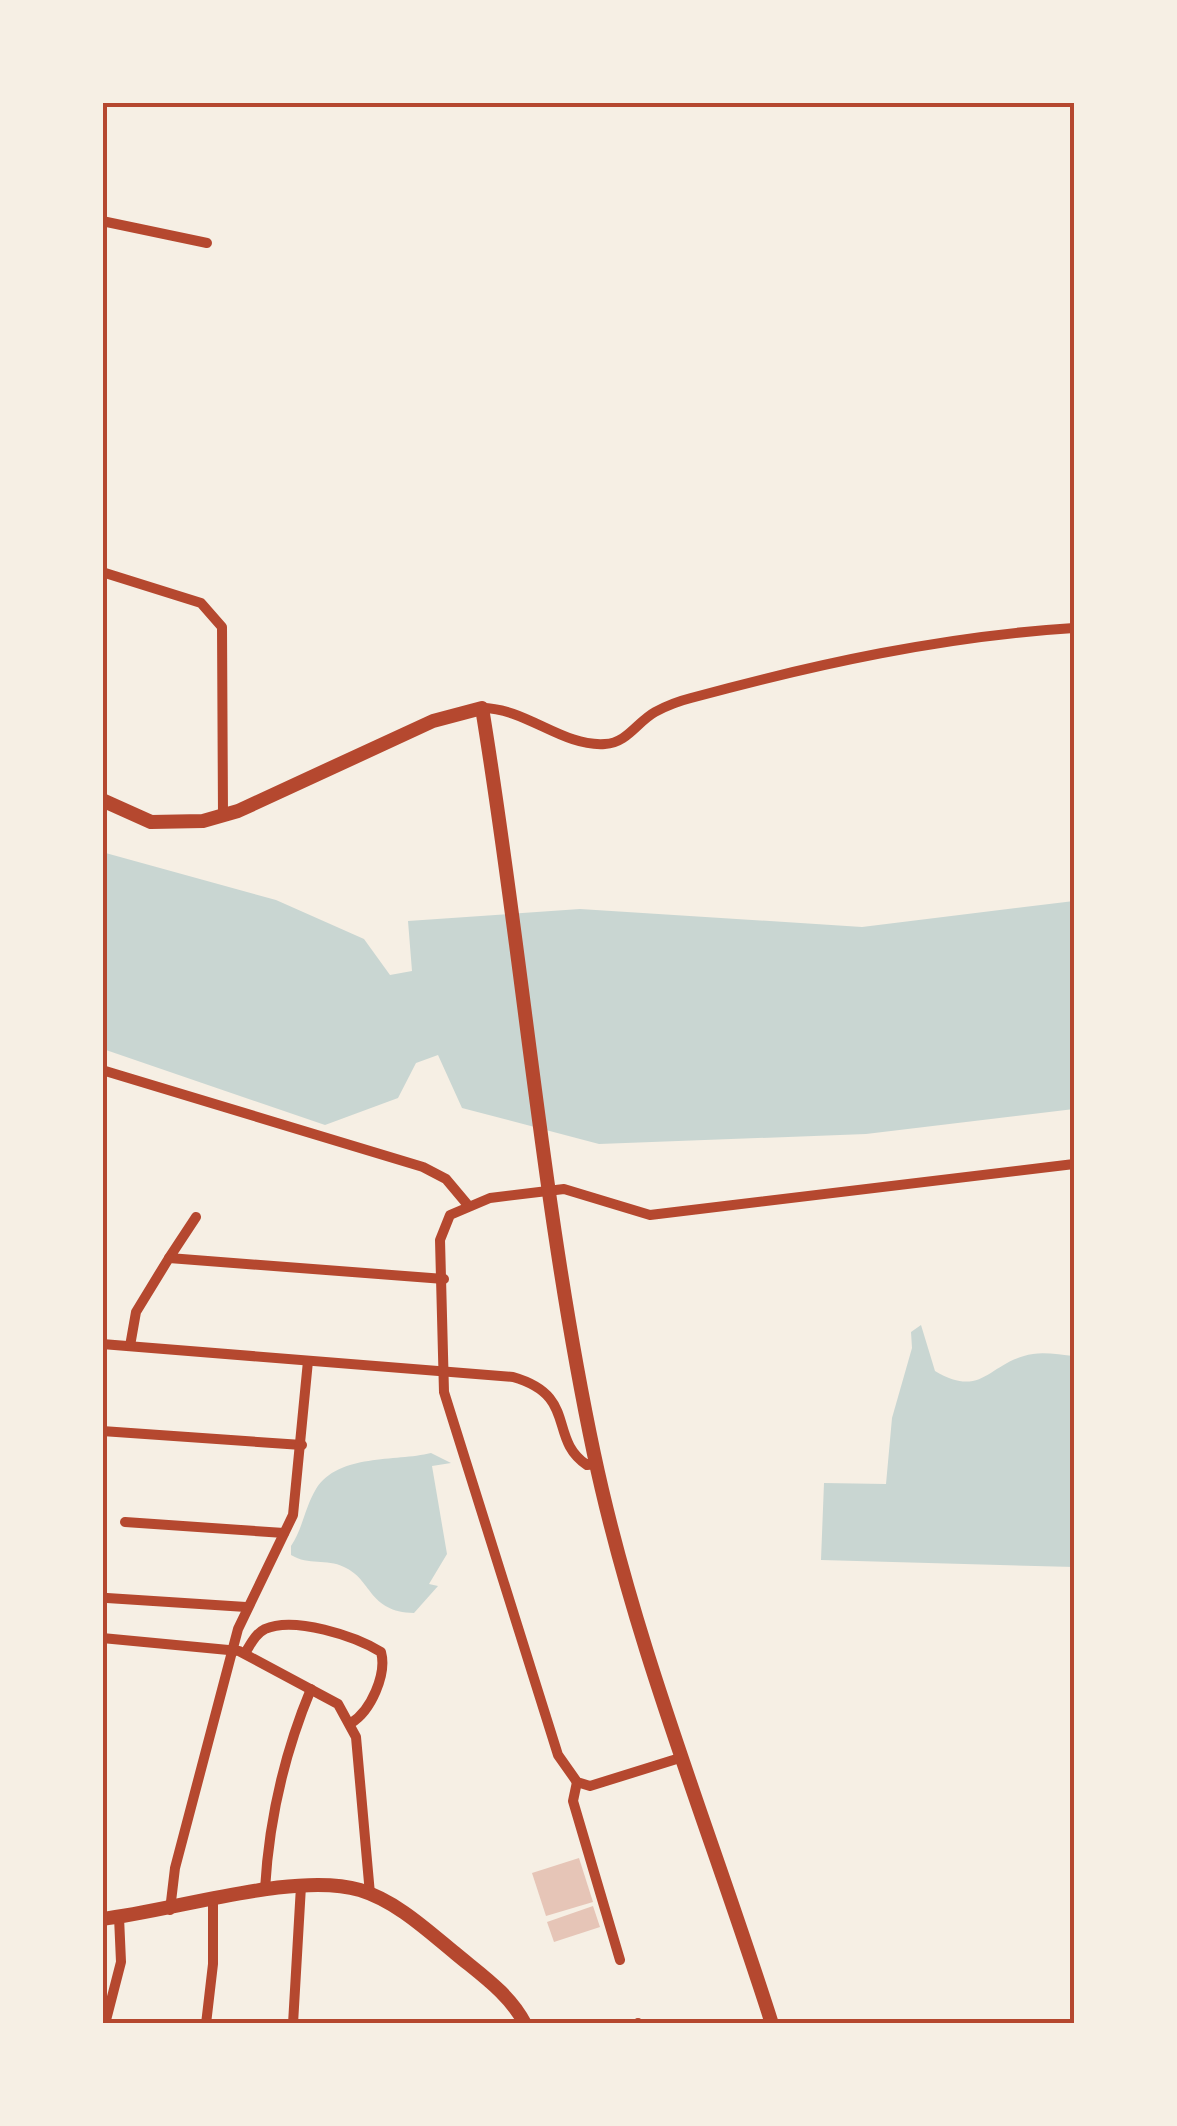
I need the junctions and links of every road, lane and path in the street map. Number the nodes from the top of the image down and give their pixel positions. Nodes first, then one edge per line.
1 (102, 221) edge
2 (207, 243) dead end
3 (102, 572) edge
4 (1074, 628) edge
5 (482, 708) junction
6 (102, 800) edge
7 (223, 815) junction
8 (102, 1070) edge
9 (1074, 1164) edge
10 (468, 1204) junction
11 (196, 1217) dead end
12 (170, 1258) junction
13 (444, 1279) junction
14 (102, 1344) edge
15 (130, 1346) junction
16 (308, 1361) junction
17 (441, 1372) junction
18 (102, 1431) edge
19 (302, 1445) junction
20 (596, 1464) junction
21 (124, 1522) dead end
22 (284, 1533) junction
23 (107, 1598) dead end
24 (246, 1608) junction
25 (102, 1638) edge
26 (239, 1652) junction
27 (311, 1689) junction
28 (351, 1722) junction
29 (683, 1757) junction
30 (577, 1782) junction
31 (301, 1886) junction
32 (265, 1889) junction
33 (370, 1894) junction
34 (213, 1900) junction
35 (170, 1910) junction
36 (120, 1918) junction
37 (102, 1920) edge
38 (620, 1960) dead end
39 (105, 2024) edge
40 (206, 2024) edge
41 (293, 2024) edge
42 (525, 2024) edge
43 (772, 2024) edge

1 - 2 street
3 - 7 street
4 - 5 street
5 - 7 street
5 - 20 street
6 - 7 street
8 - 10 street
9 - 10 street
10 - 13 street
11 - 12 street
12 - 13 street
12 - 15 street
13 - 17 street
14 - 15 street
15 - 16 street
16 - 17 street
16 - 19 street
17 - 20 street
17 - 30 street
18 - 19 street
19 - 22 street
20 - 29 street
21 - 22 street
22 - 24 street
23 - 24 street
24 - 26 street
25 - 26 street
26 - 27 street
26 - 28 street
26 - 35 street
27 - 28 street
27 - 32 street
28 - 33 street
29 - 30 street
29 - 43 street
30 - 38 street
31 - 32 street
31 - 33 street
31 - 41 street
32 - 34 street
33 - 42 street
34 - 35 street
34 - 40 street
35 - 36 street
36 - 37 street
36 - 39 street

